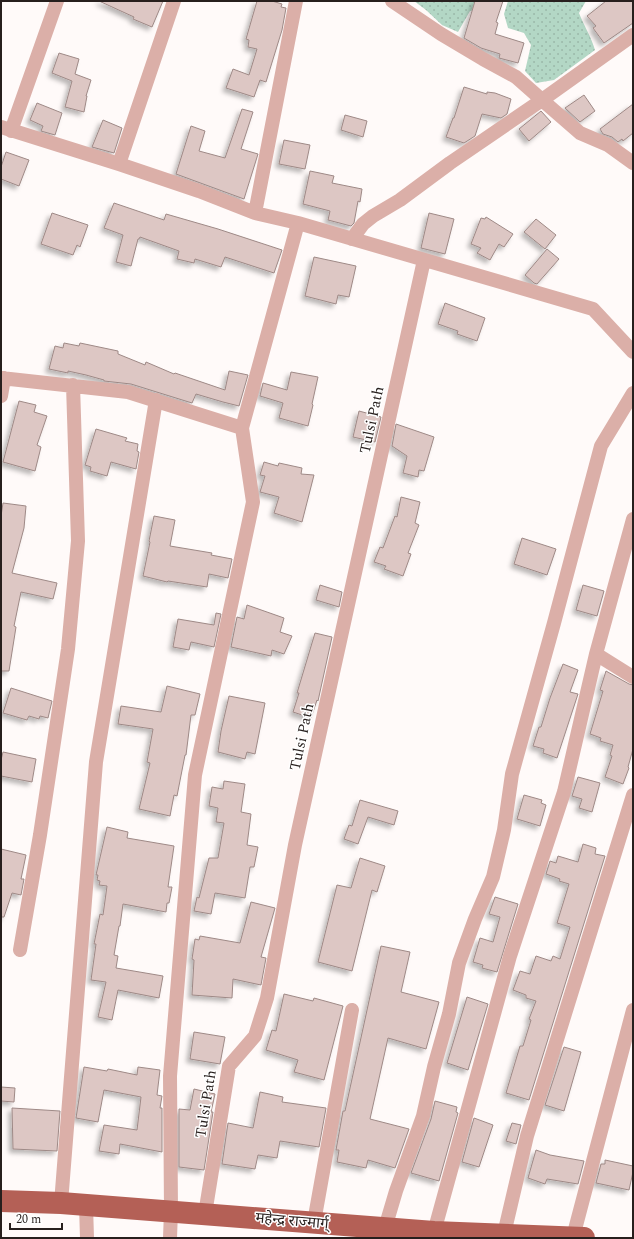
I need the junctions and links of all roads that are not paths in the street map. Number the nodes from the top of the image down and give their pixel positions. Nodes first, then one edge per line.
1 (57, 1) edge
2 (174, 1) edge
3 (296, 1) edge
4 (392, 1) edge
5 (633, 35) edge
6 (542, 100) junction
7 (6, 129) edge
8 (633, 163) edge
9 (119, 164) junction
10 (254, 213) junction
11 (298, 223) junction
12 (352, 239) junction
13 (424, 260) junction
14 (633, 352) edge
15 (2, 378) edge
16 (73, 385) junction
17 (633, 393) edge
18 (1, 396) edge
19 (156, 400) junction
20 (242, 428) junction
21 (633, 520) edge
22 (596, 654) junction
23 (633, 677) edge
24 (633, 795) edge
25 (20, 950) dead end
26 (352, 1010) dead end
27 (633, 1010) edge
28 (1, 1201) edge
29 (61, 1203) junction
30 (86, 1205) junction
31 (171, 1211) junction
32 (205, 1214) junction
33 (314, 1222) junction
34 (434, 1232) junction
35 (385, 1233) edge
36 (504, 1234) junction
37 (527, 1237) edge
38 (87, 1238) edge
39 (170, 1238) edge
40 (578, 1238) edge

1 - 7 street
2 - 9 street
3 - 10 street
4 - 6 street
5 - 6 street
6 - 8 street
6 - 12 street
7 - 9 street
9 - 10 street
10 - 11 street
11 - 12 street
11 - 20 street
12 - 13 street
13 - 14 street
13 - 32 street, Tulsi Path
15 - 16 street
15 - 18 street
16 - 19 street
16 - 25 street
17 - 35 street
19 - 20 street
19 - 29 street
20 - 31 street
21 - 22 street
22 - 23 street
22 - 34 street
24 - 36 street
26 - 33 street
27 - 40 street
28 - 29 highway, महेन्द्र राज्मार्ग्
29 - 30 highway, महेन्द्र राज्मार्ग्
30 - 31 highway, महेन्द्र राज्मार्ग्
30 - 38 street
31 - 32 highway, महेन्द्र राज्मार्ग्
31 - 39 street
32 - 33 highway, महेन्द्र राज्मार्ग्
33 - 35 highway, महेन्द्र राज्मार्ग्
34 - 35 highway, महेन्द्र राज्मार्ग्
34 - 36 highway, महेन्द्र राज्मार्ग्
36 - 37 highway, महेन्द्र राज्मार्ग्
37 - 40 highway, महेन्द्र राज्मार्ग्

